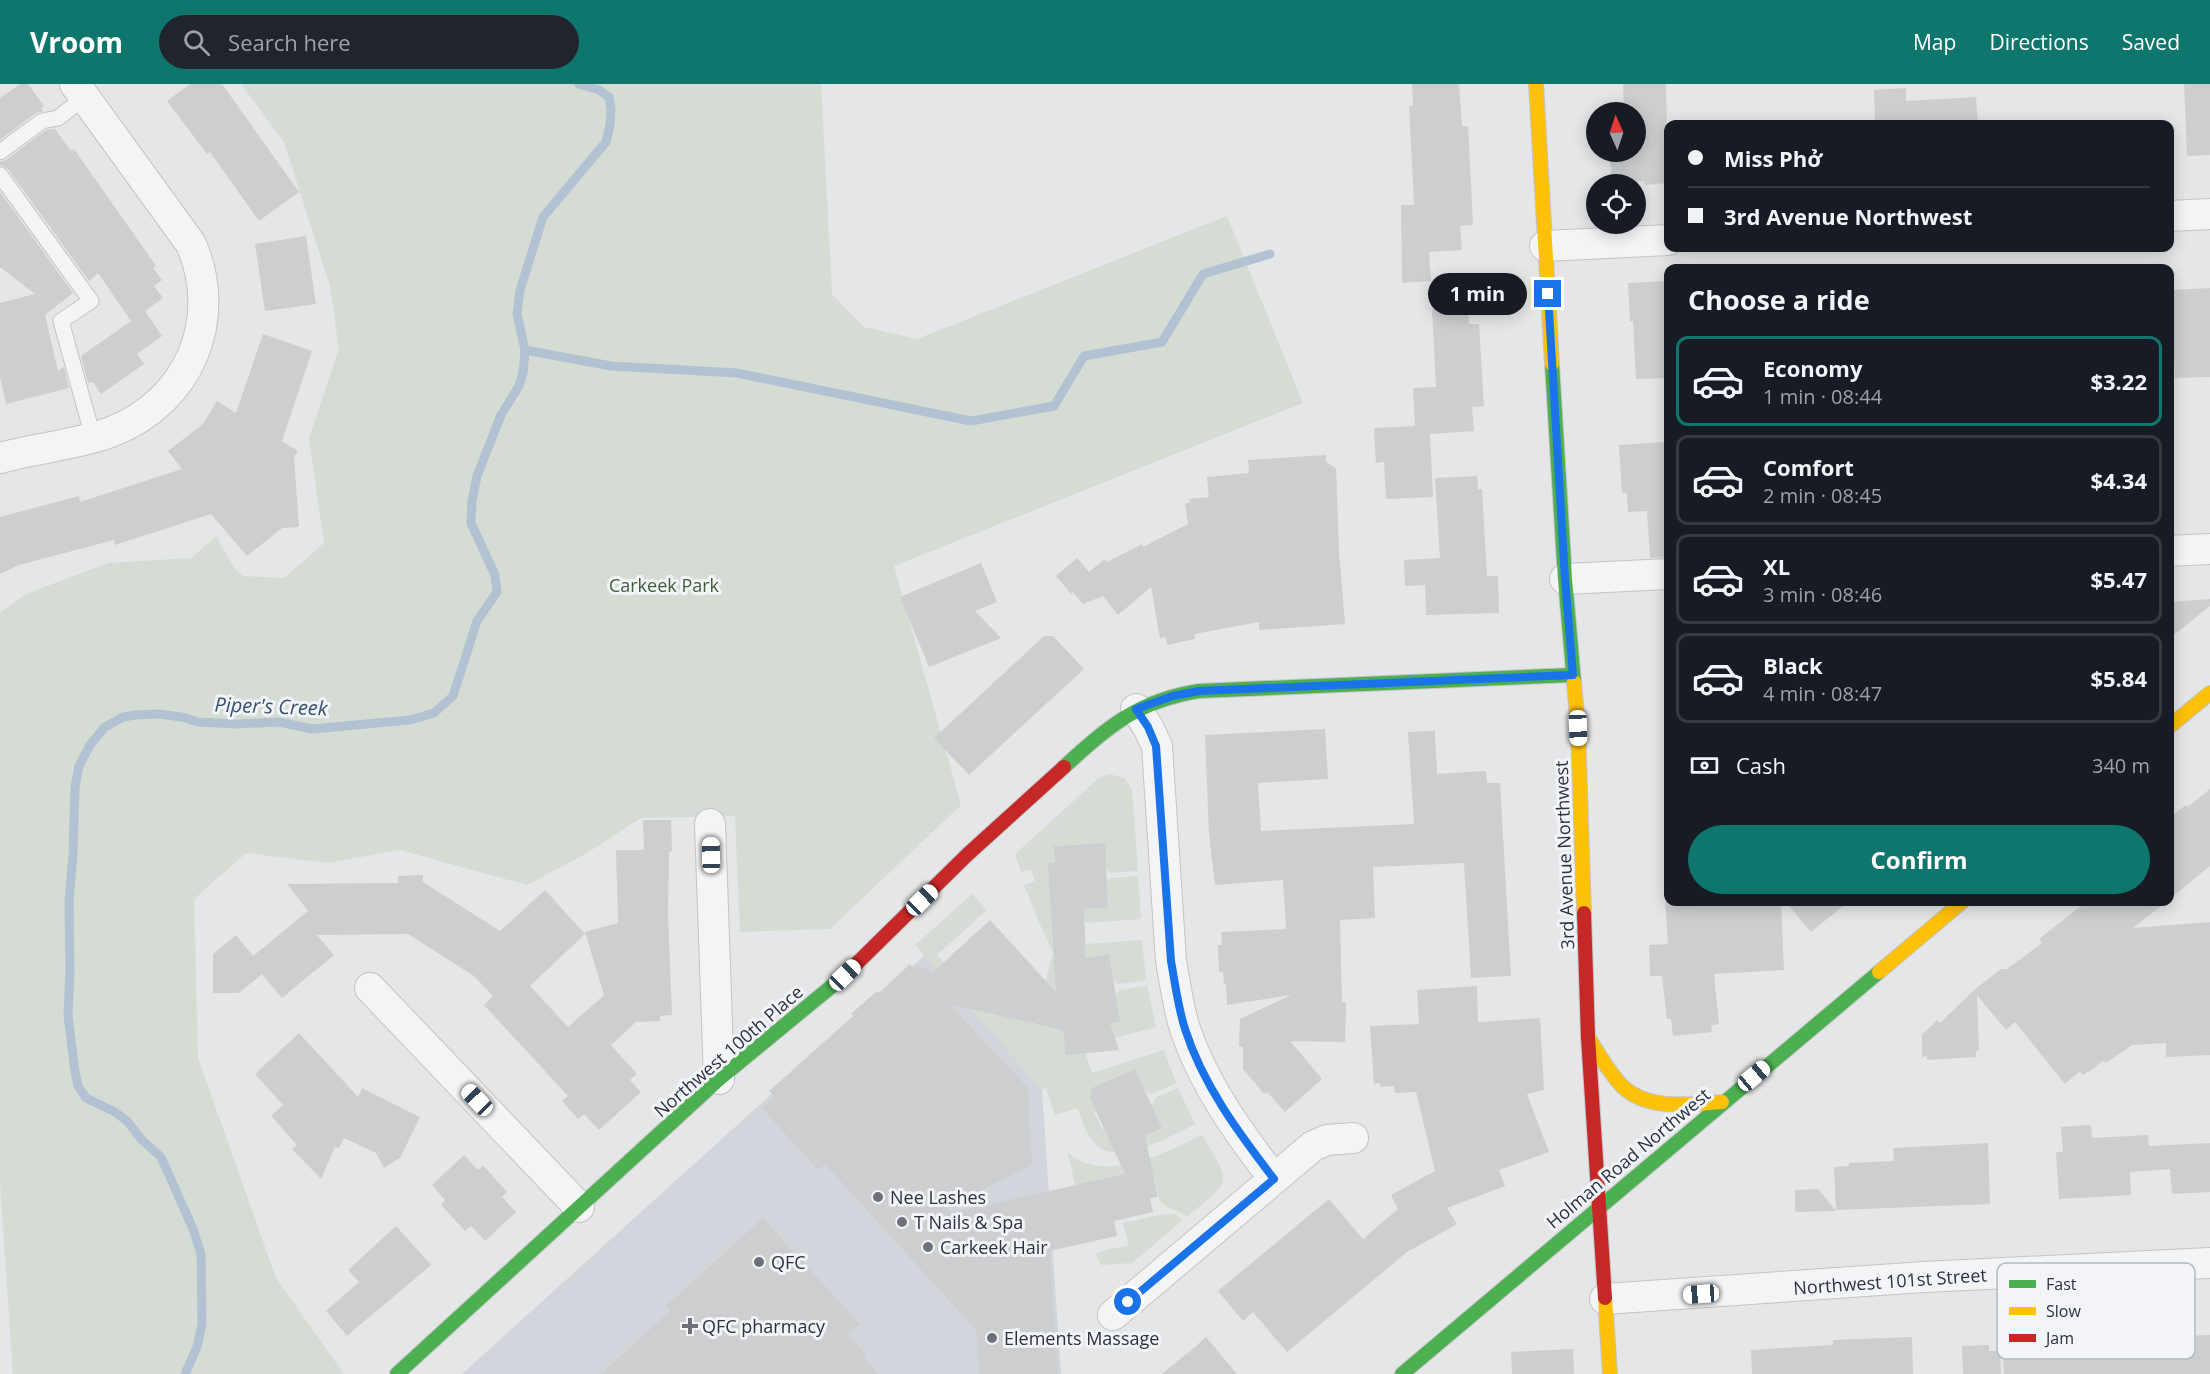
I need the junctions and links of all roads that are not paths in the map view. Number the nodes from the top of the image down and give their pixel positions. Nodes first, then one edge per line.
1 (1536, 84) edge
2 (80, 91) edge
3 (0, 152) edge
4 (0, 175) edge
5 (2210, 213) edge
6 (2174, 216) edge
7 (1664, 240) edge
8 (1545, 246) junction
9 (93, 437) junction
10 (0, 459) edge
11 (2210, 549) edge
12 (2174, 551) edge
13 (1664, 574) edge
14 (1565, 579) junction
15 (1573, 675) junction
16 (2210, 693) edge
17 (1136, 709) junction
18 (2174, 723) edge
19 (710, 824) dead end
20 (1957, 906) edge
21 (370, 988) dead end
22 (1588, 1037) junction
23 (719, 1079) junction
24 (1722, 1102) junction
25 (1353, 1138) dead end
26 (1274, 1179) junction
27 (579, 1207) junction
28 (1598, 1207) junction
29 (2210, 1263) edge
30 (2195, 1264) edge
31 (1997, 1273) edge
32 (1605, 1299) junction
33 (1113, 1315) dead end
34 (397, 1374) edge
35 (1402, 1374) edge
36 (1610, 1374) edge

1 - 8 main road, 3rd Avenue Northwest
2 - 3 lane
2 - 9 street
4 - 9 lane
5 - 6 street
7 - 8 street
8 - 14 main road, 3rd Avenue Northwest
9 - 10 street
11 - 12 street
13 - 14 street
14 - 15 main road, 3rd Avenue Northwest
15 - 17 main road, Northwest 100th Place
15 - 22 main road, 3rd Avenue Northwest
16 - 18 main road
17 - 23 main road, Northwest 100th Place
17 - 26 street
19 - 23 street
20 - 24 main road, Holman Road Northwest
21 - 27 street
22 - 24 main road
22 - 28 main road, 3rd Avenue Northwest
23 - 27 main road, Northwest 100th Place
24 - 28 main road, Holman Road Northwest
25 - 26 street
26 - 33 street
27 - 34 main road, Northwest 100th Place
28 - 32 main road, 3rd Avenue Northwest
28 - 35 main road, Holman Road Northwest
29 - 30 street, Northwest 101st Street
31 - 32 street, Northwest 101st Street
32 - 36 main road, 3rd Avenue Northwest

